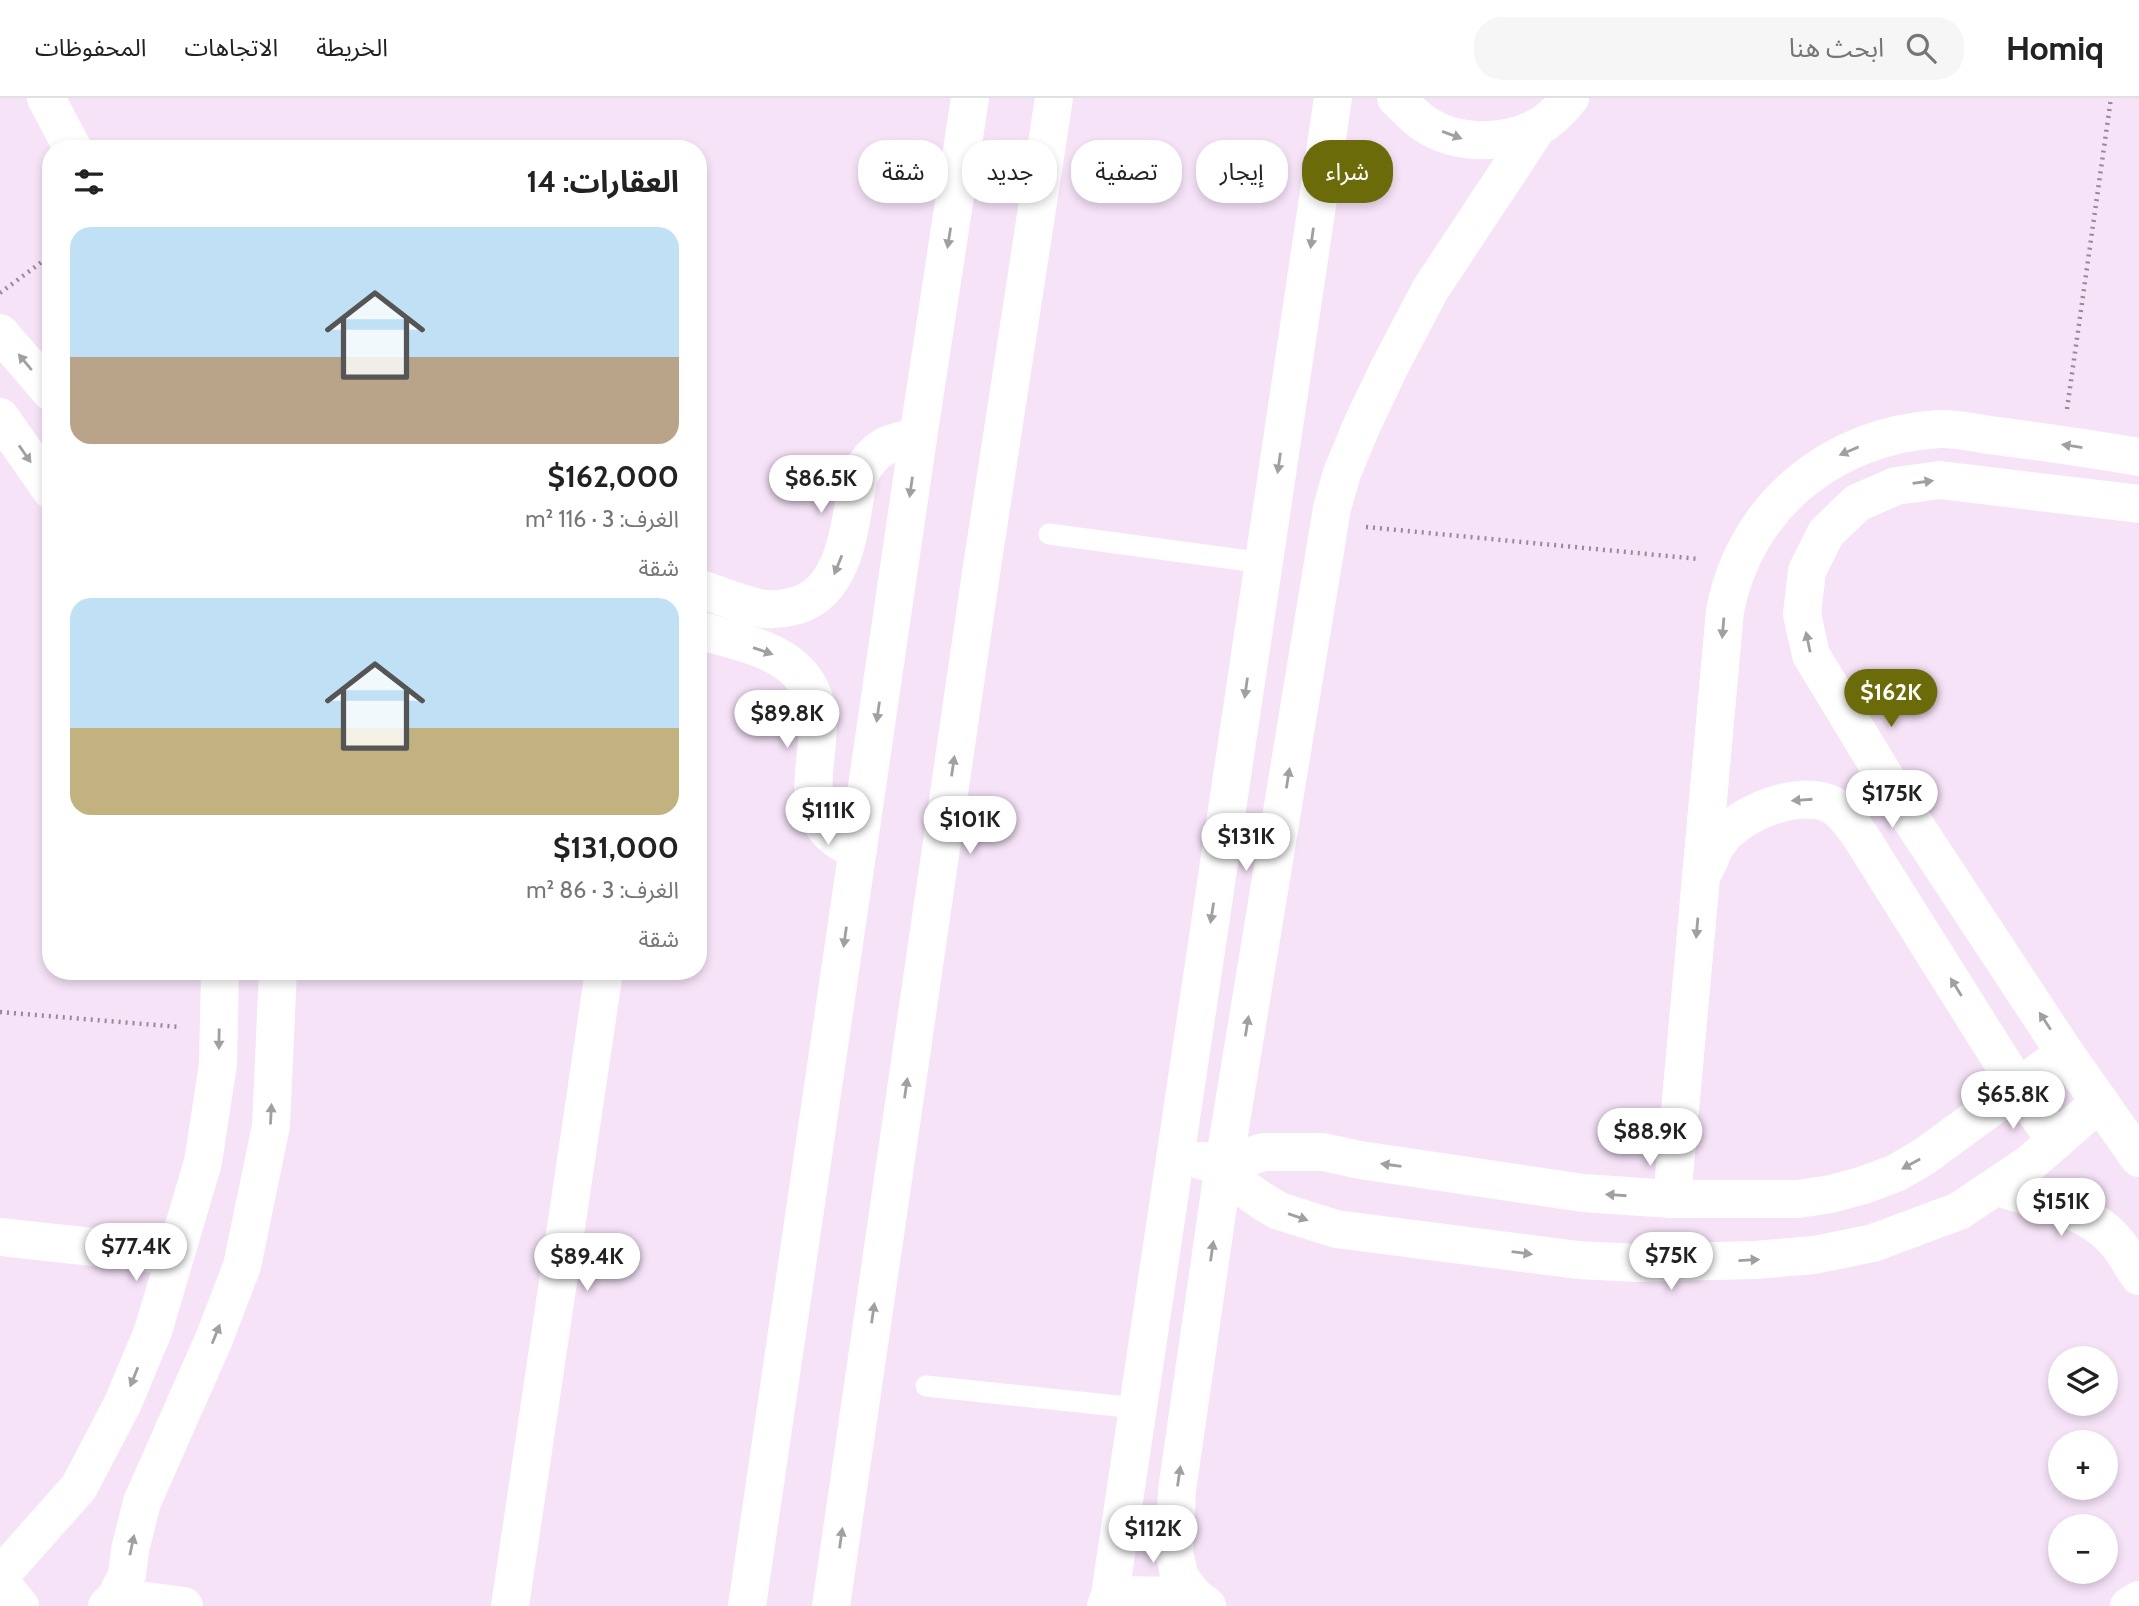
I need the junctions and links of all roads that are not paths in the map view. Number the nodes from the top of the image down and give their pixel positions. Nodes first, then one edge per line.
1 (46, 98) edge
2 (970, 98) edge
3 (1054, 98) edge
4 (1333, 98) edge
5 (1396, 98) edge
6 (1601, 98) edge
7 (1554, 114) edge
8 (68, 140) edge
9 (0, 333) edge
10 (42, 382) edge
11 (0, 417) edge
12 (918, 438) junction
13 (2139, 457) edge
14 (42, 478) edge
15 (2139, 503) edge
16 (1049, 534) dead end
17 (1264, 563) junction
18 (707, 592) edge
19 (707, 633) edge
20 (1905, 810) junction
21 (1861, 837) junction
22 (1224, 839) junction
23 (1277, 847) junction
24 (858, 849) junction
25 (1701, 877) junction
26 (220, 980) edge
27 (278, 980) edge
28 (603, 980) edge
29 (2065, 1053) junction
30 (2018, 1087) junction
31 (2100, 1102) junction
32 (2056, 1141) junction
33 (1175, 1158) junction
34 (2139, 1158) edge
35 (1224, 1164) junction
36 (1997, 1187) junction
37 (1672, 1199) junction
38 (0, 1237) edge
39 (174, 1256) junction
40 (2139, 1276) edge
41 (926, 1386) dead end
42 (1137, 1408) junction
43 (0, 1576) edge
44 (0, 1582) edge
45 (1108, 1600) edge
46 (2139, 1600) edge
47 (1200, 1601) edge
48 (111, 1602) edge
49 (20, 1606) edge
50 (184, 1606) edge
51 (510, 1606) edge
52 (747, 1606) edge
53 (831, 1606) edge
54 (2129, 1606) edge

1 - 8 street
2 -> 12 street
53 -> 3 street
4 -> 17 street
5 -> 7 street
6 - 7 street
23 -> 7 street
10 -> 9 street
11 -> 14 street
12 -> 18 street
12 -> 24 street
13 -> 25 street
20 -> 15 street
16 - 17 lane
17 -> 22 street
19 -> 24 street
20 - 21 street
29 -> 20 street
21 -> 25 street
30 -> 21 street
22 - 23 street
22 -> 33 street
35 -> 23 street
24 -> 52 street
25 -> 37 street
26 -> 39 street
48 -> 27 street
28 - 51 street
29 - 30 street
29 - 31 street
30 - 32 street
30 -> 37 street
31 - 32 street
31 - 34 street
32 - 36 street
33 - 35 street
33 - 42 street
35 -> 36 street
37 -> 35 street
47 -> 35 street
36 - 40 street
38 - 39 street
39 -> 43 street
41 - 42 lane
42 - 45 street
44 - 49 street
45 - 47 street
46 - 54 street
48 - 50 street

